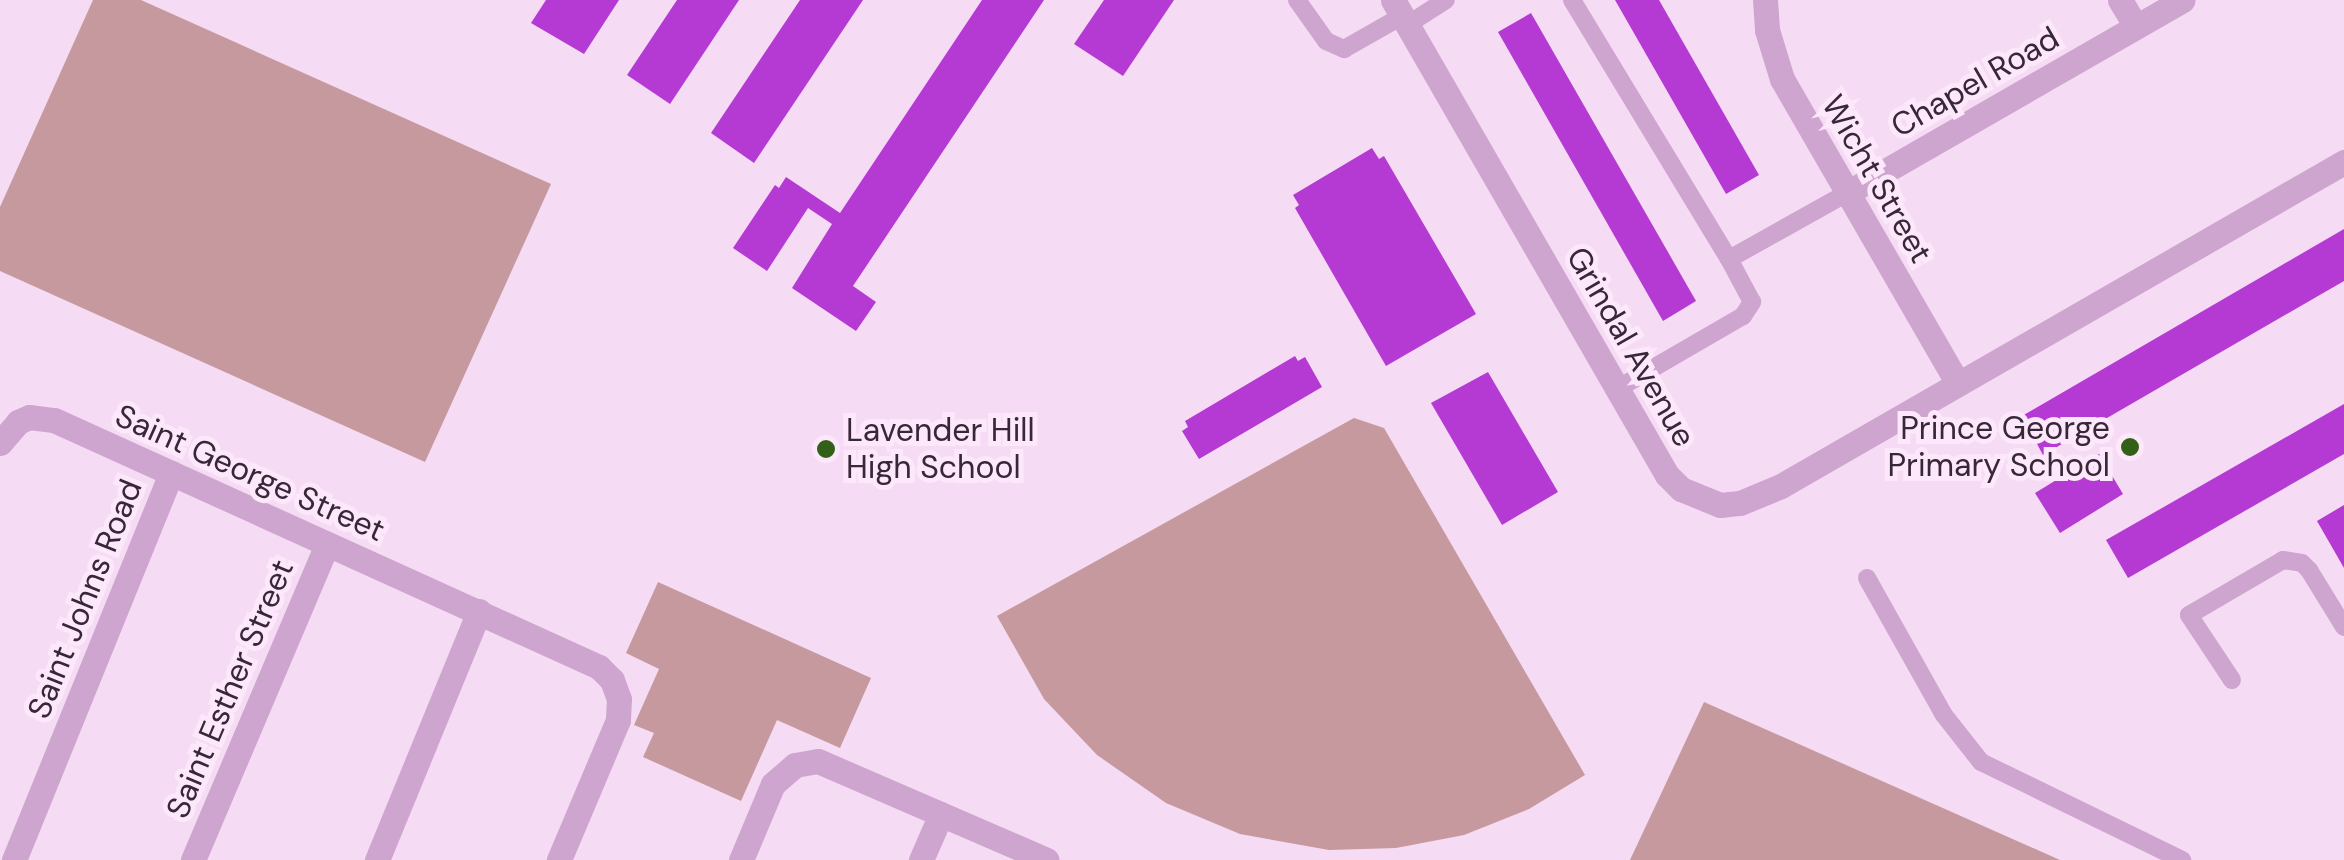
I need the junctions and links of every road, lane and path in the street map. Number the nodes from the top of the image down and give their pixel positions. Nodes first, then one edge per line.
1 (1297, 0) edge
2 (1446, 0) edge
3 (1572, 0) edge
4 (1765, 0) edge
5 (2120, 0) edge
6 (2182, 0) edge
7 (1400, 13) edge
8 (2136, 26) junction
9 (2342, 161) edge
10 (1847, 193) junction
11 (1728, 259) junction
12 (1957, 382) junction
13 (1618, 390) junction
14 (0, 442) edge
15 (171, 473) junction
16 (327, 544) junction
17 (1867, 578) dead end
18 (479, 612) junction
19 (2344, 628) edge
20 (2232, 680) dead end
21 (941, 814) junction
22 (14, 860) edge
23 (192, 860) edge
24 (377, 860) edge
25 (559, 860) edge
26 (740, 860) edge
27 (922, 860) edge
28 (1047, 860) edge
29 (2182, 860) edge

1 - 7 lane
2 - 7 lane
3 - 11 lane
4 - 10 street, Wicht Street
5 - 8 street
6 - 8 street, Chapel Road
7 - 13 street, Grindal Avenue
8 - 10 street, Chapel Road
9 - 12 street, Grindal Avenue
10 - 11 lane
10 - 12 street, Wicht Street
11 - 13 lane
12 - 13 street, Grindal Avenue
14 - 15 street, Saint George Street
15 - 16 street, Saint George Street
15 - 22 street, Saint Johns Road
16 - 18 street, Saint George Street
16 - 23 street, Saint Esther Street
17 - 29 lane
18 - 24 street
18 - 25 street, Saint George Street
19 - 20 lane
21 - 26 street
21 - 27 street
21 - 28 street

